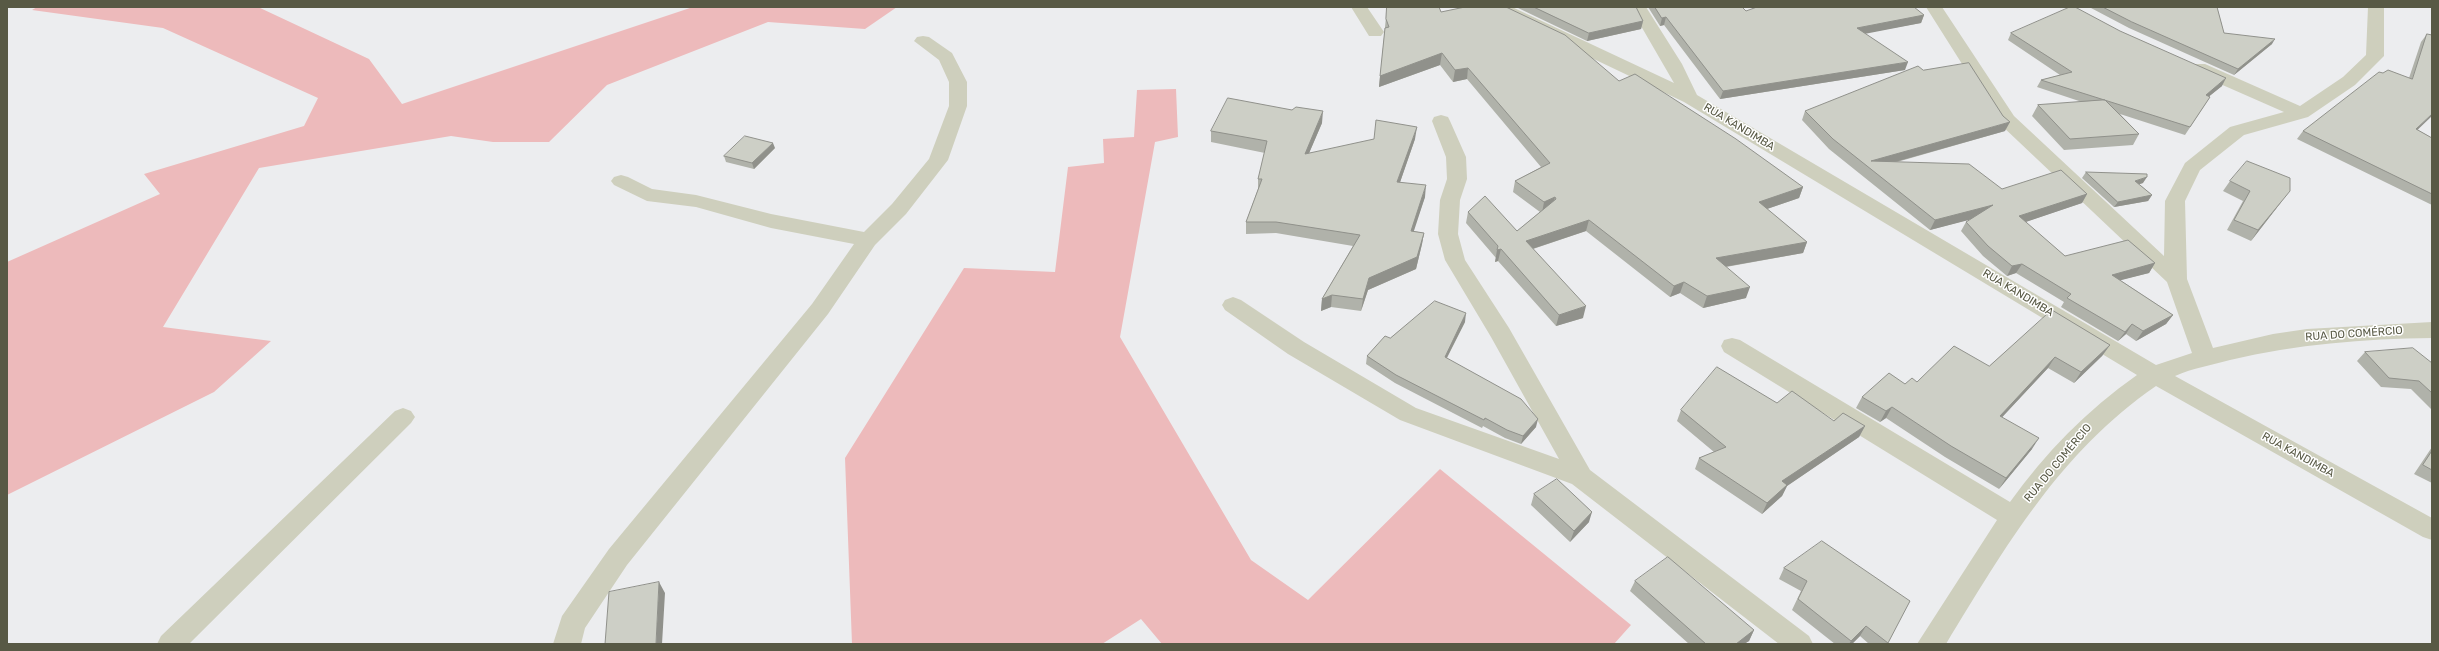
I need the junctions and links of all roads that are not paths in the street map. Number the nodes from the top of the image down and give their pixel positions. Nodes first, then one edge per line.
1 (1359, 7) edge
2 (1499, 7) edge
3 (1934, 7) edge
4 (2376, 7) edge
5 (1645, 9) edge
6 (1375, 32) dead end
7 (923, 41) dead end
8 (2187, 62) edge
9 (1690, 98) junction
10 (2301, 113) junction
11 (1441, 121) dead end
12 (621, 181) dead end
13 (868, 240) junction
14 (2176, 279) junction
15 (1233, 305) dead end
16 (2432, 330) edge
17 (1732, 346) dead end
18 (2205, 357) junction
19 (2155, 375) junction
20 (403, 417) dead end
21 (1581, 477) junction
22 (2013, 517) junction
23 (2432, 530) edge
24 (171, 644) edge
25 (567, 644) edge
26 (1799, 644) edge
27 (1931, 644) edge

1 - 6 street
2 - 9 street, RUA KANDIMBA
3 - 14 street
4 - 10 street
5 - 9 street
7 - 13 street
8 - 10 street
9 - 19 street, RUA KANDIMBA
10 - 14 street
11 - 21 street
12 - 13 street
13 - 25 street
14 - 18 street
15 - 21 street
16 - 18 street, RUA DO COMÉRCIO
17 - 22 street
18 - 19 street, RUA DO COMÉRCIO
19 - 22 street, RUA DO COMÉRCIO
19 - 23 street, RUA KANDIMBA
20 - 24 street
21 - 26 street
22 - 27 street, RUA DO COMÉRCIO

